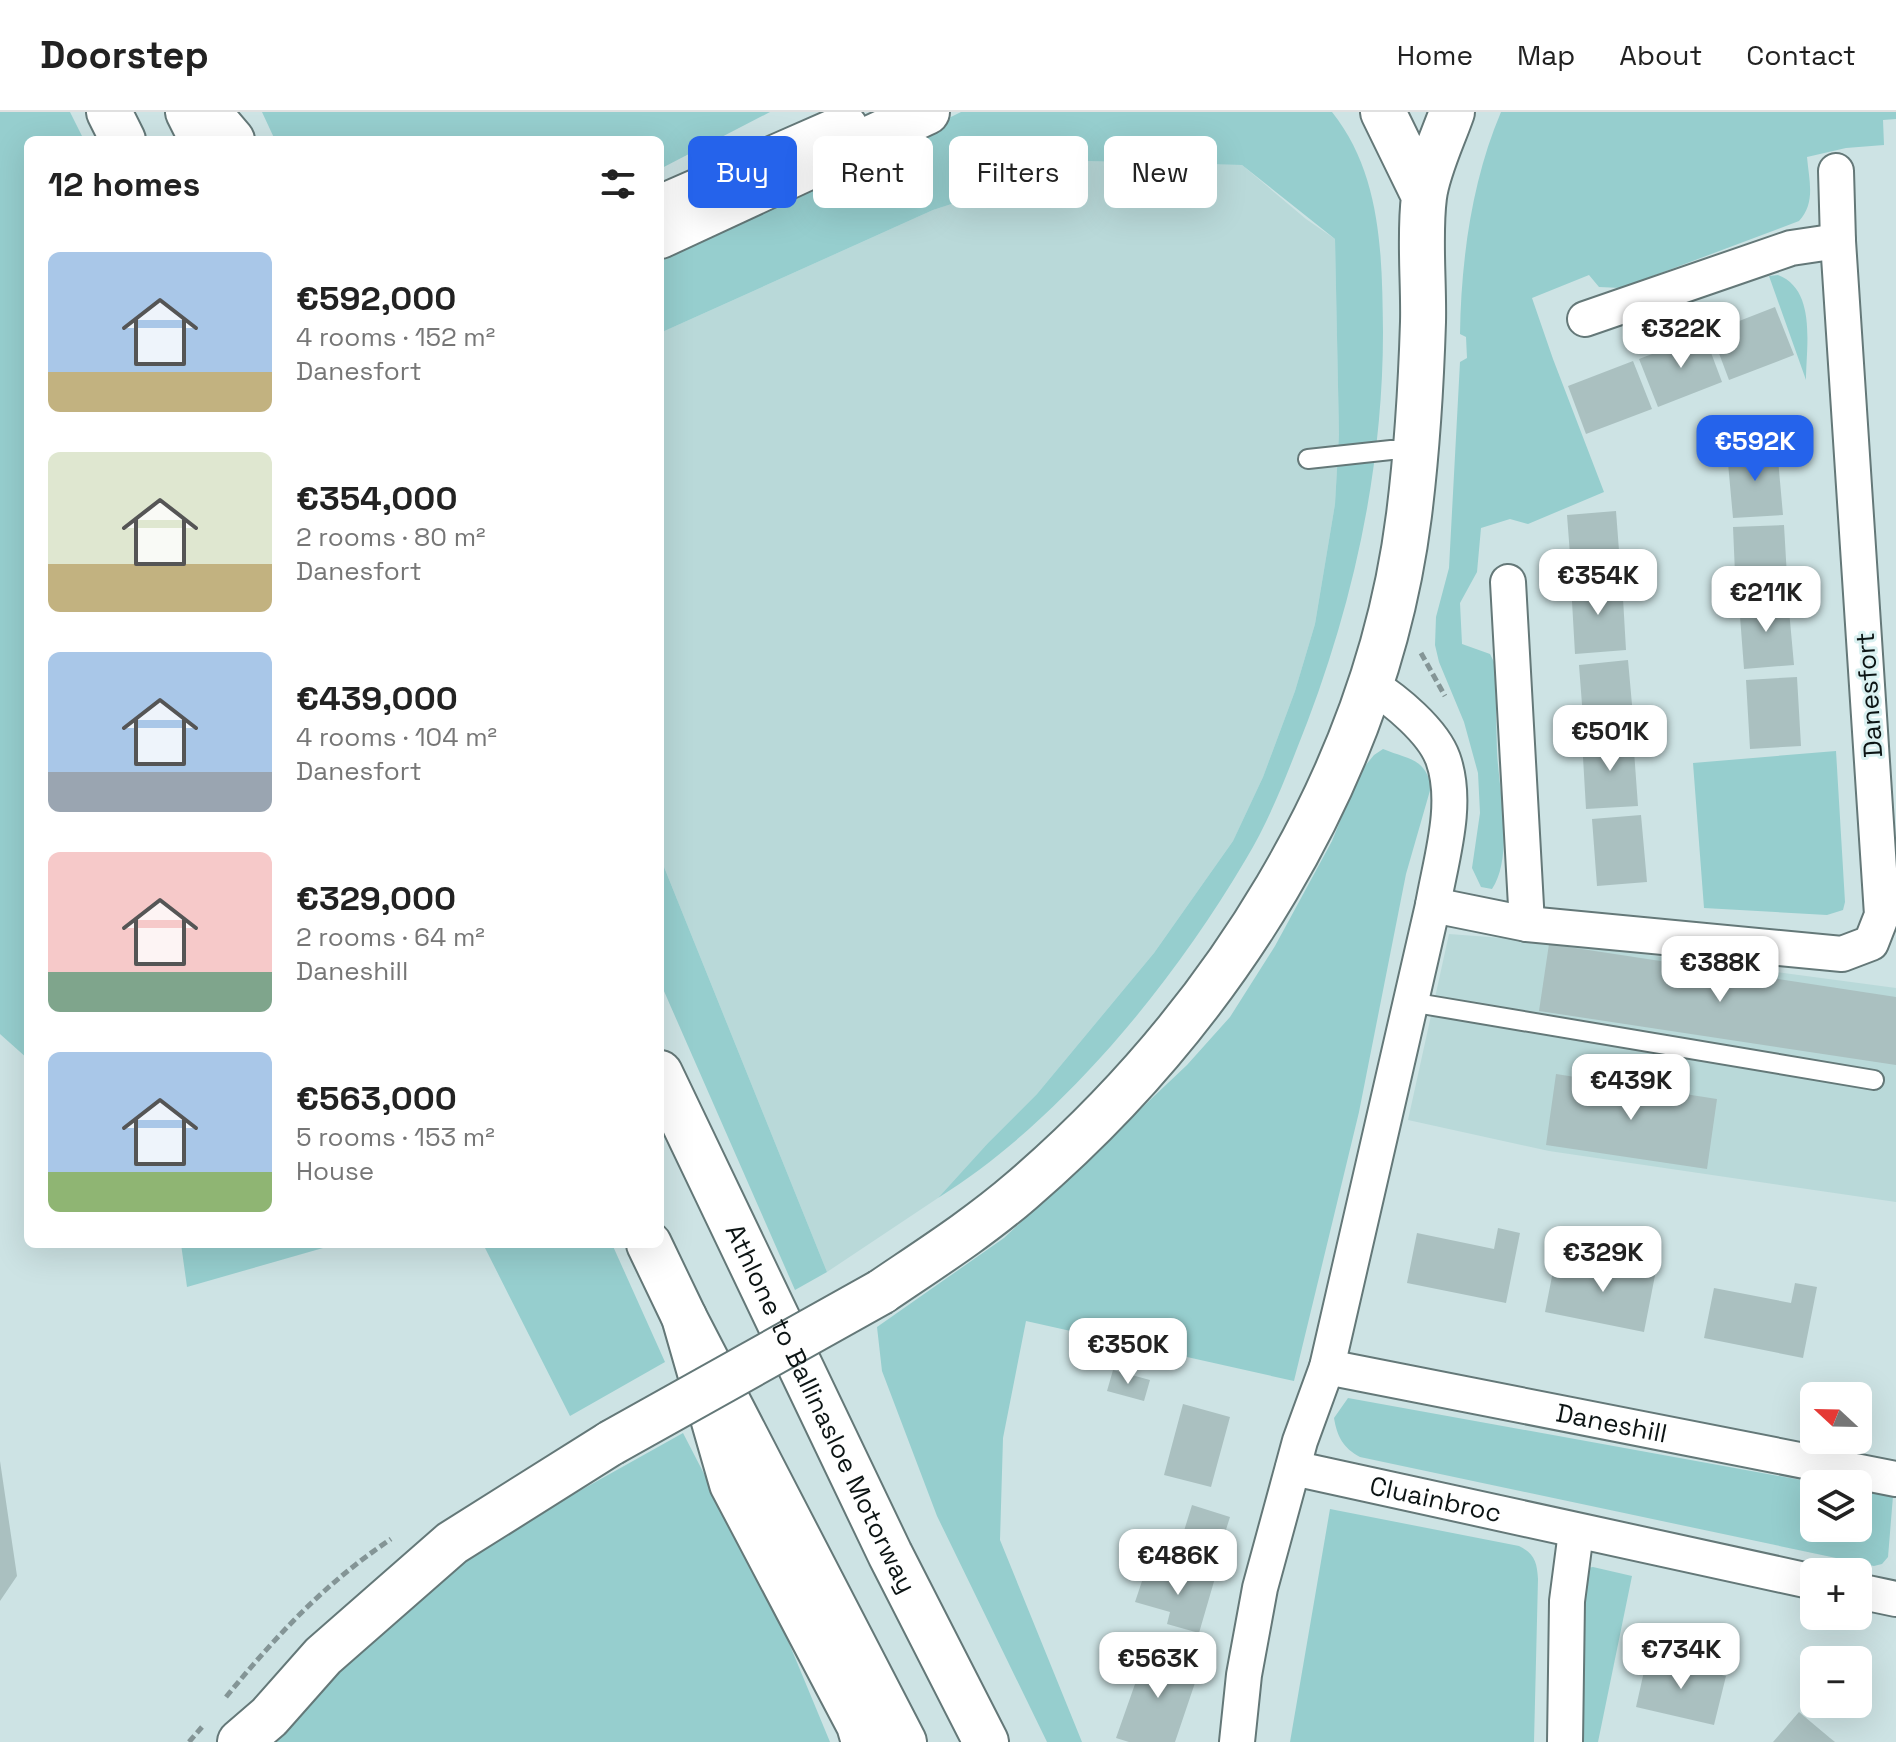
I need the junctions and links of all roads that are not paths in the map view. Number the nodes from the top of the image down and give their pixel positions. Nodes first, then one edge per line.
1 (109, 112) edge
2 (188, 112) edge
3 (208, 112) edge
4 (880, 112) edge
5 (927, 112) edge
6 (1383, 112) edge
7 (1452, 112) edge
8 (121, 136) edge
9 (200, 136) edge
10 (229, 136) edge
11 (1836, 171) dead end
12 (1424, 196) junction
13 (664, 206) edge
14 (664, 234) edge
15 (1838, 241) junction
16 (1585, 319) dead end
17 (1417, 450) junction
18 (1308, 459) dead end
19 (1508, 582) dead end
20 (1371, 685) junction
21 (1433, 905) junction
22 (1527, 924) junction
23 (1410, 1002) junction
24 (1874, 1080) dead end
25 (664, 1081) edge
26 (651, 1248) edge
27 (684, 1317) junction
28 (1327, 1367) junction
29 (1293, 1468) junction
30 (1896, 1479) edge
31 (1576, 1532) junction
32 (1800, 1579) edge
33 (1872, 1594) edge
34 (1896, 1599) edge
35 (256, 1734) edge
36 (864, 1742) edge
37 (904, 1742) edge
38 (986, 1742) edge
39 (1237, 1742) edge
40 (1565, 1742) edge

1 - 8 main road
2 - 9 main road
3 - 10 main road
4 - 13 main road
5 - 14 main road
6 - 12 main road
7 - 12 main road
11 - 15 street, Danesfort
12 - 17 main road
15 - 16 street
15 - 22 street, Danesfort
17 - 18 lane
17 - 20 main road
19 - 22 street
20 - 21 street
20 - 35 main road, bridge
21 - 22 street, Danesfort
21 - 23 street
23 - 24 lane
23 - 28 street
25 - 38 main road, Athlone to Ballinasloe Motorway
26 - 27 main road
27 - 36 main road
27 - 37 main road
28 - 29 street
28 - 30 street, Daneshill
29 - 31 street, Cluainbroc
29 - 39 street
31 - 32 street, Cluainbroc
31 - 40 street
33 - 34 street

